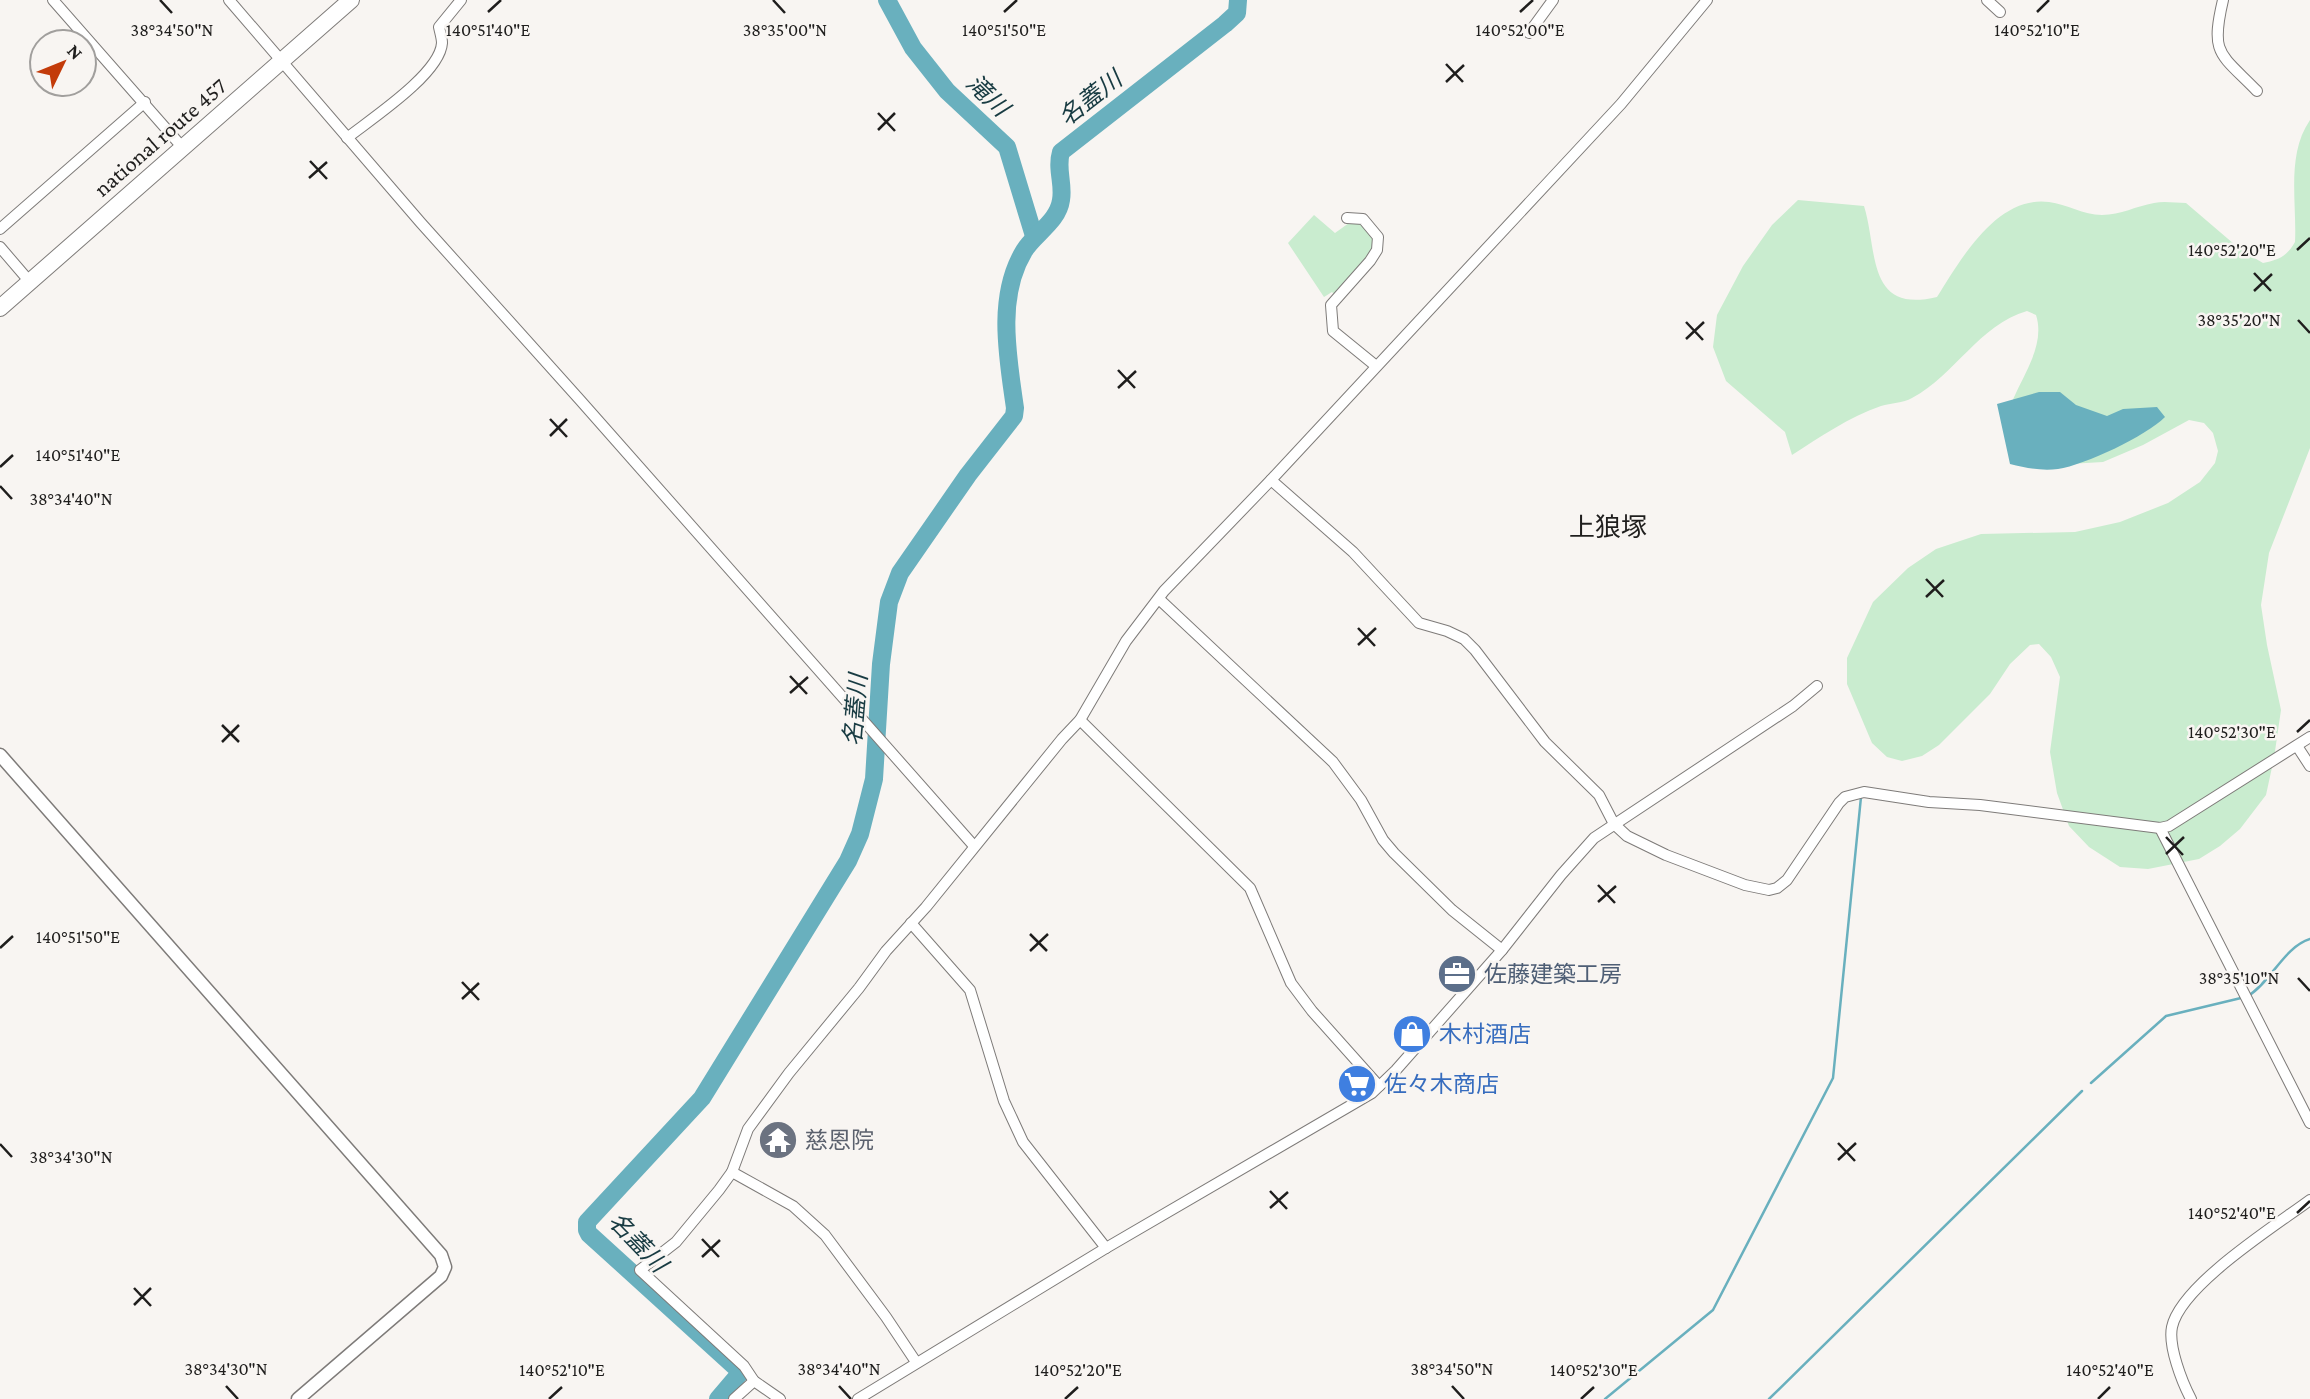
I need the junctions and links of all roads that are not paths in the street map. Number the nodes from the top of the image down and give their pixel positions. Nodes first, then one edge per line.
1 (53, 0) edge
2 (229, 0) edge
3 (351, 0) edge
4 (461, 0) edge
5 (1553, 0) edge
6 (1707, 0) edge
7 (1987, 0) edge
8 (2223, 0) edge
9 (2000, 12) dead end
10 (1529, 33) dead end
11 (282, 60) junction
12 (2257, 91) dead end
13 (145, 102) junction
14 (346, 138) junction
15 (183, 148) junction
16 (1347, 218) dead end
17 (0, 229) edge
18 (0, 247) edge
19 (30, 282) junction
20 (0, 308) edge
21 (1376, 366) junction
22 (1271, 481) junction
23 (1159, 599) junction
24 (1816, 686) dead end
25 (1080, 720) junction
26 (2310, 737) edge
27 (2297, 746) junction
28 (0, 755) edge
29 (2310, 765) edge
30 (1614, 824) junction
31 (2160, 828) junction
32 (974, 846) junction
33 (911, 923) junction
34 (1502, 950) junction
35 (1379, 1086) junction
36 (2310, 1123) edge
37 (732, 1172) junction
38 (2310, 1200) edge
39 (1106, 1248) junction
40 (916, 1362) junction
41 (754, 1381) junction
42 (298, 1399) edge
43 (734, 1399) edge
44 (780, 1399) edge
45 (858, 1399) edge
46 (2191, 1399) edge

1 - 13 street
2 - 11 street
3 - 11 highway, national route 457
4 - 14 street
5 - 10 street
6 - 21 street
7 - 9 street
8 - 12 street
11 - 14 street
11 - 15 highway, national route 457
13 - 15 street
13 - 17 street
14 - 32 street
15 - 19 highway, national route 457
16 - 21 street
18 - 19 street
19 - 20 highway, national route 457
21 - 22 street
22 - 23 street
22 - 30 street
23 - 25 street
23 - 34 street
24 - 30 street
25 - 32 street
25 - 35 street
26 - 27 street
27 - 29 street
27 - 31 street
28 - 42 street
30 - 31 street
30 - 34 street
31 - 36 street
32 - 33 street
33 - 37 street
33 - 39 street
34 - 35 street
35 - 39 street
37 - 40 street
37 - 41 street
38 - 46 street
39 - 40 street
40 - 45 street
41 - 43 street
41 - 44 street

